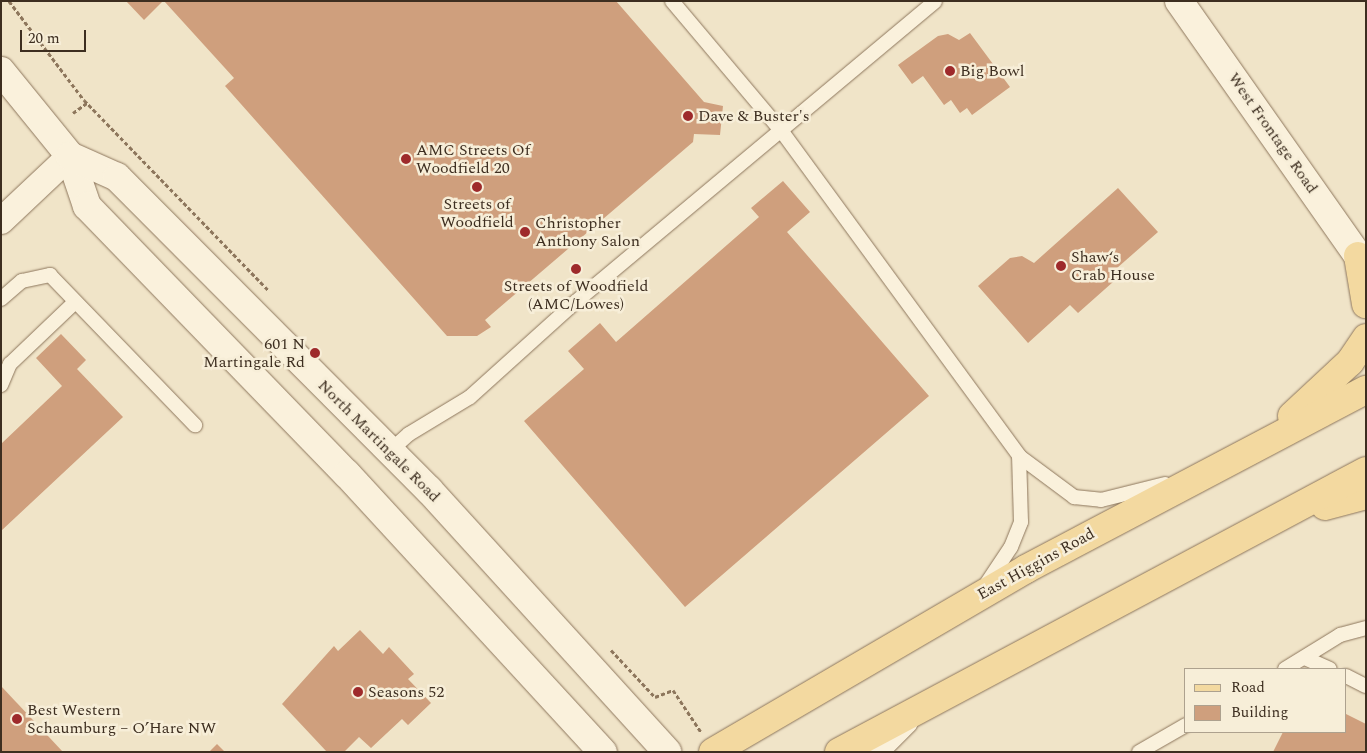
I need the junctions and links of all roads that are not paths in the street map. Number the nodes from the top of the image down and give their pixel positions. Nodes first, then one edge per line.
1 (672, 1) edge
2 (935, 1) edge
3 (1180, 1) edge
4 (1, 71) edge
5 (783, 133) junction
6 (70, 156) junction
7 (1, 221) edge
8 (1362, 261) edge
9 (1, 299) edge
10 (75, 302) junction
11 (1366, 304) edge
12 (1366, 338) edge
13 (1, 385) edge
14 (1366, 390) edge
15 (194, 425) dead end
16 (390, 451) junction
17 (1247, 452) junction
18 (1019, 456) junction
19 (1366, 471) edge
20 (1208, 472) junction
21 (1366, 494) edge
22 (1276, 520) junction
23 (972, 600) junction
24 (1366, 628) edge
25 (1305, 658) junction
26 (1287, 668) edge
27 (1328, 668) edge
28 (1347, 676) edge
29 (1366, 686) edge
30 (914, 711) junction
31 (1184, 726) edge
32 (603, 752) edge
33 (666, 752) edge
34 (713, 752) edge
35 (839, 752) edge
36 (873, 752) edge
37 (1139, 752) edge

1 - 5 lane
2 - 5 lane
3 - 8 street, West Frontage Road
4 - 6 street, North Martingale Road
5 - 16 lane
5 - 18 lane
6 - 7 street
6 - 16 street, North Martingale Road
6 - 32 street, North Martingale Road
8 - 11 main road
9 - 10 lane
10 - 13 lane
10 - 15 lane
12 - 17 main road
14 - 17 main road, East Higgins Road
16 - 33 street, North Martingale Road
17 - 20 main road, East Higgins Road
18 - 20 lane
18 - 23 lane
19 - 22 main road
20 - 23 main road, East Higgins Road
21 - 22 main road
22 - 30 main road
23 - 34 main road, East Higgins Road
24 - 25 lane
25 - 26 lane
25 - 27 lane
28 - 29 lane
30 - 35 main road
30 - 36 street
31 - 37 lane

